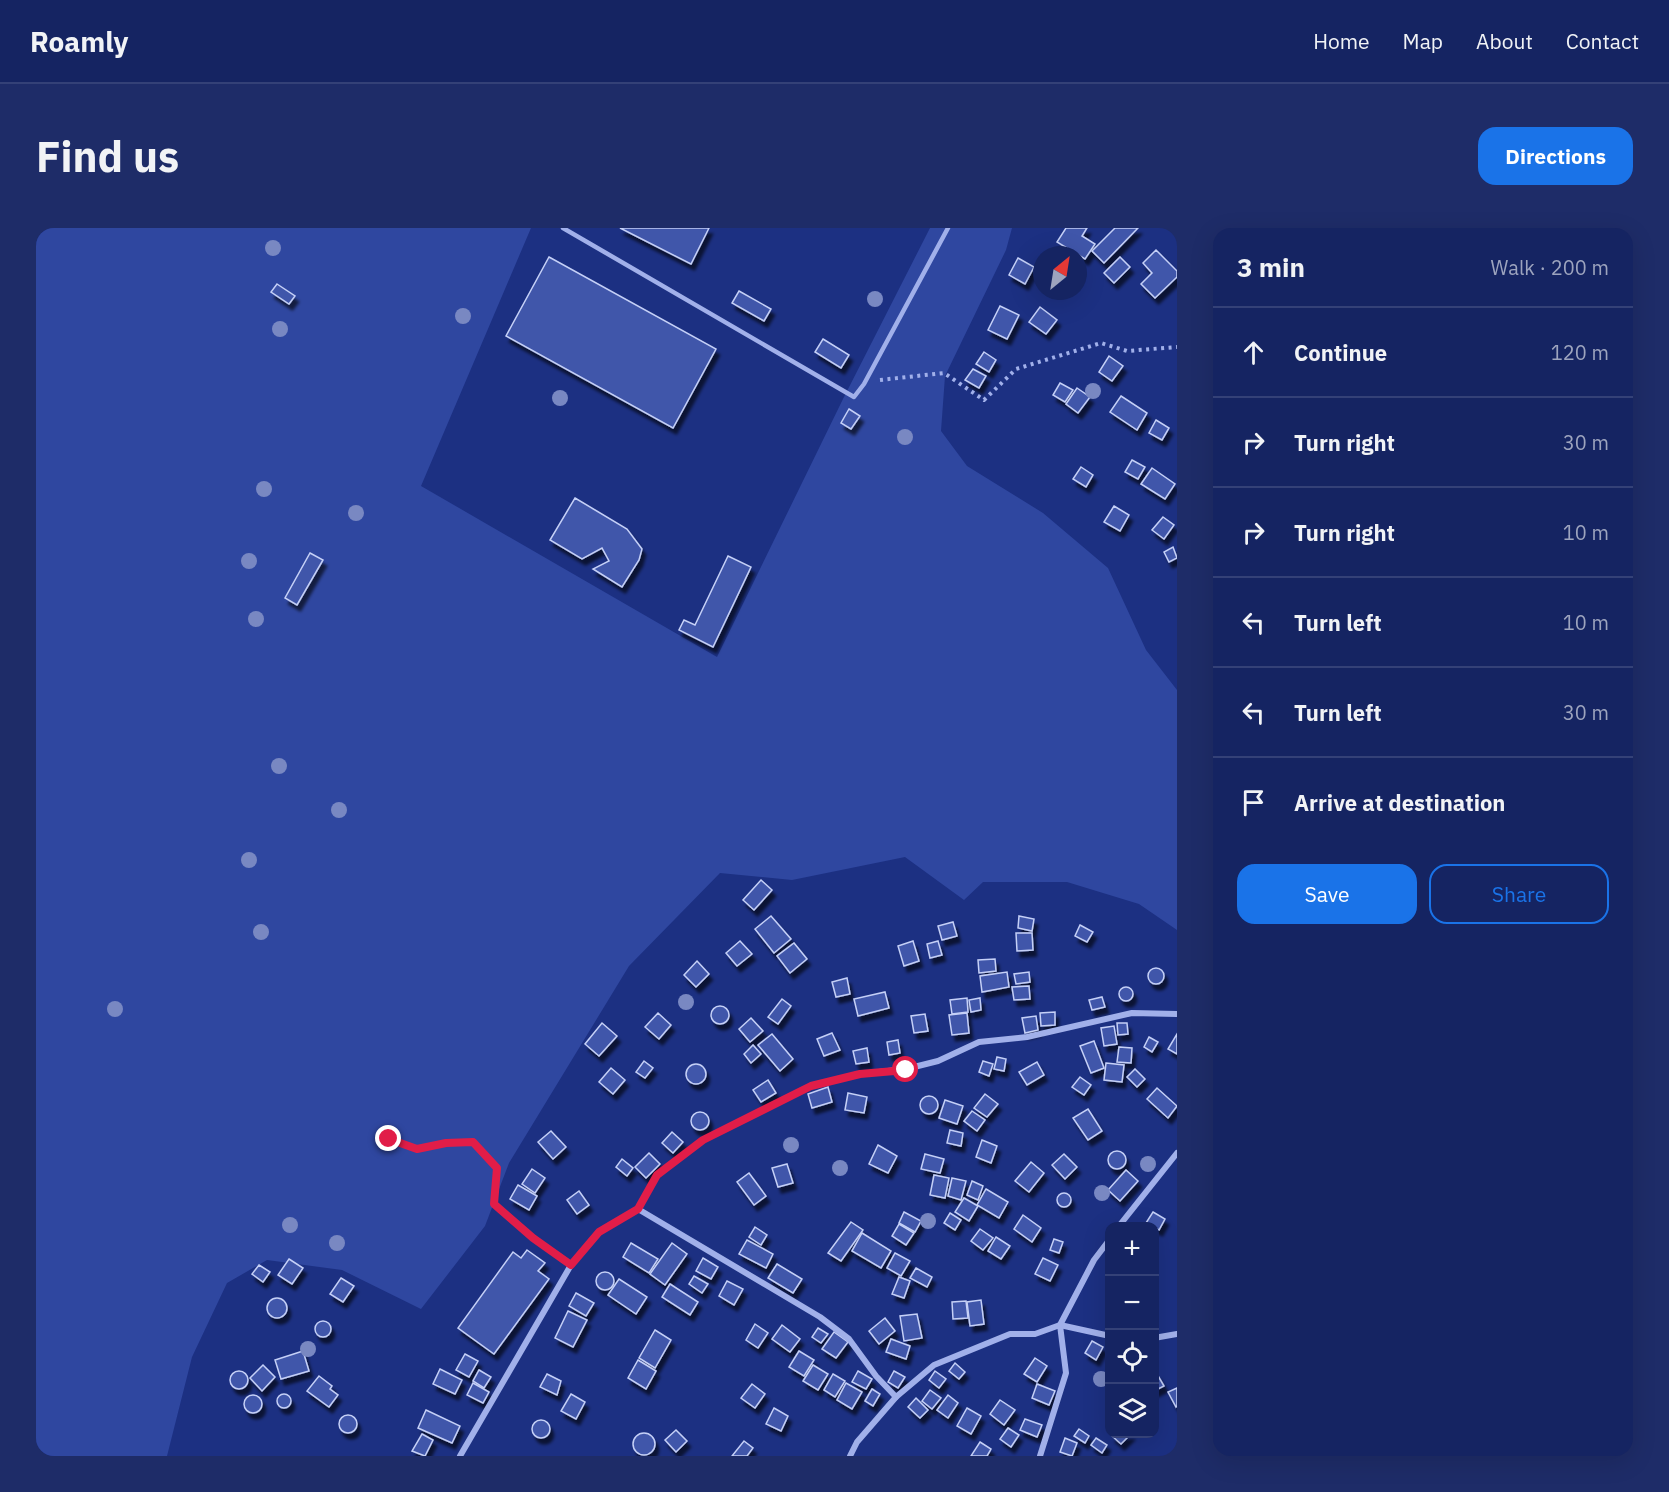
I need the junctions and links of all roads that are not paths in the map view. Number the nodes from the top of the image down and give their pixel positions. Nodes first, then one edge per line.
1 (563, 228) edge
2 (948, 228) edge
3 (1177, 1014) edge
4 (1177, 1153) edge
5 (638, 1209) junction
6 (1123, 1222) edge
7 (1105, 1246) edge
8 (1060, 1324) junction
9 (1177, 1334) edge
10 (1105, 1335) edge
11 (1159, 1337) edge
12 (896, 1397) junction
13 (460, 1456) edge
14 (850, 1456) edge
15 (1040, 1456) edge

1 - 2 lane
3 - 5 street
4 - 6 street
5 - 12 street
5 - 13 street
7 - 8 street
8 - 10 street
8 - 12 street
8 - 15 street
9 - 11 street
12 - 14 street

